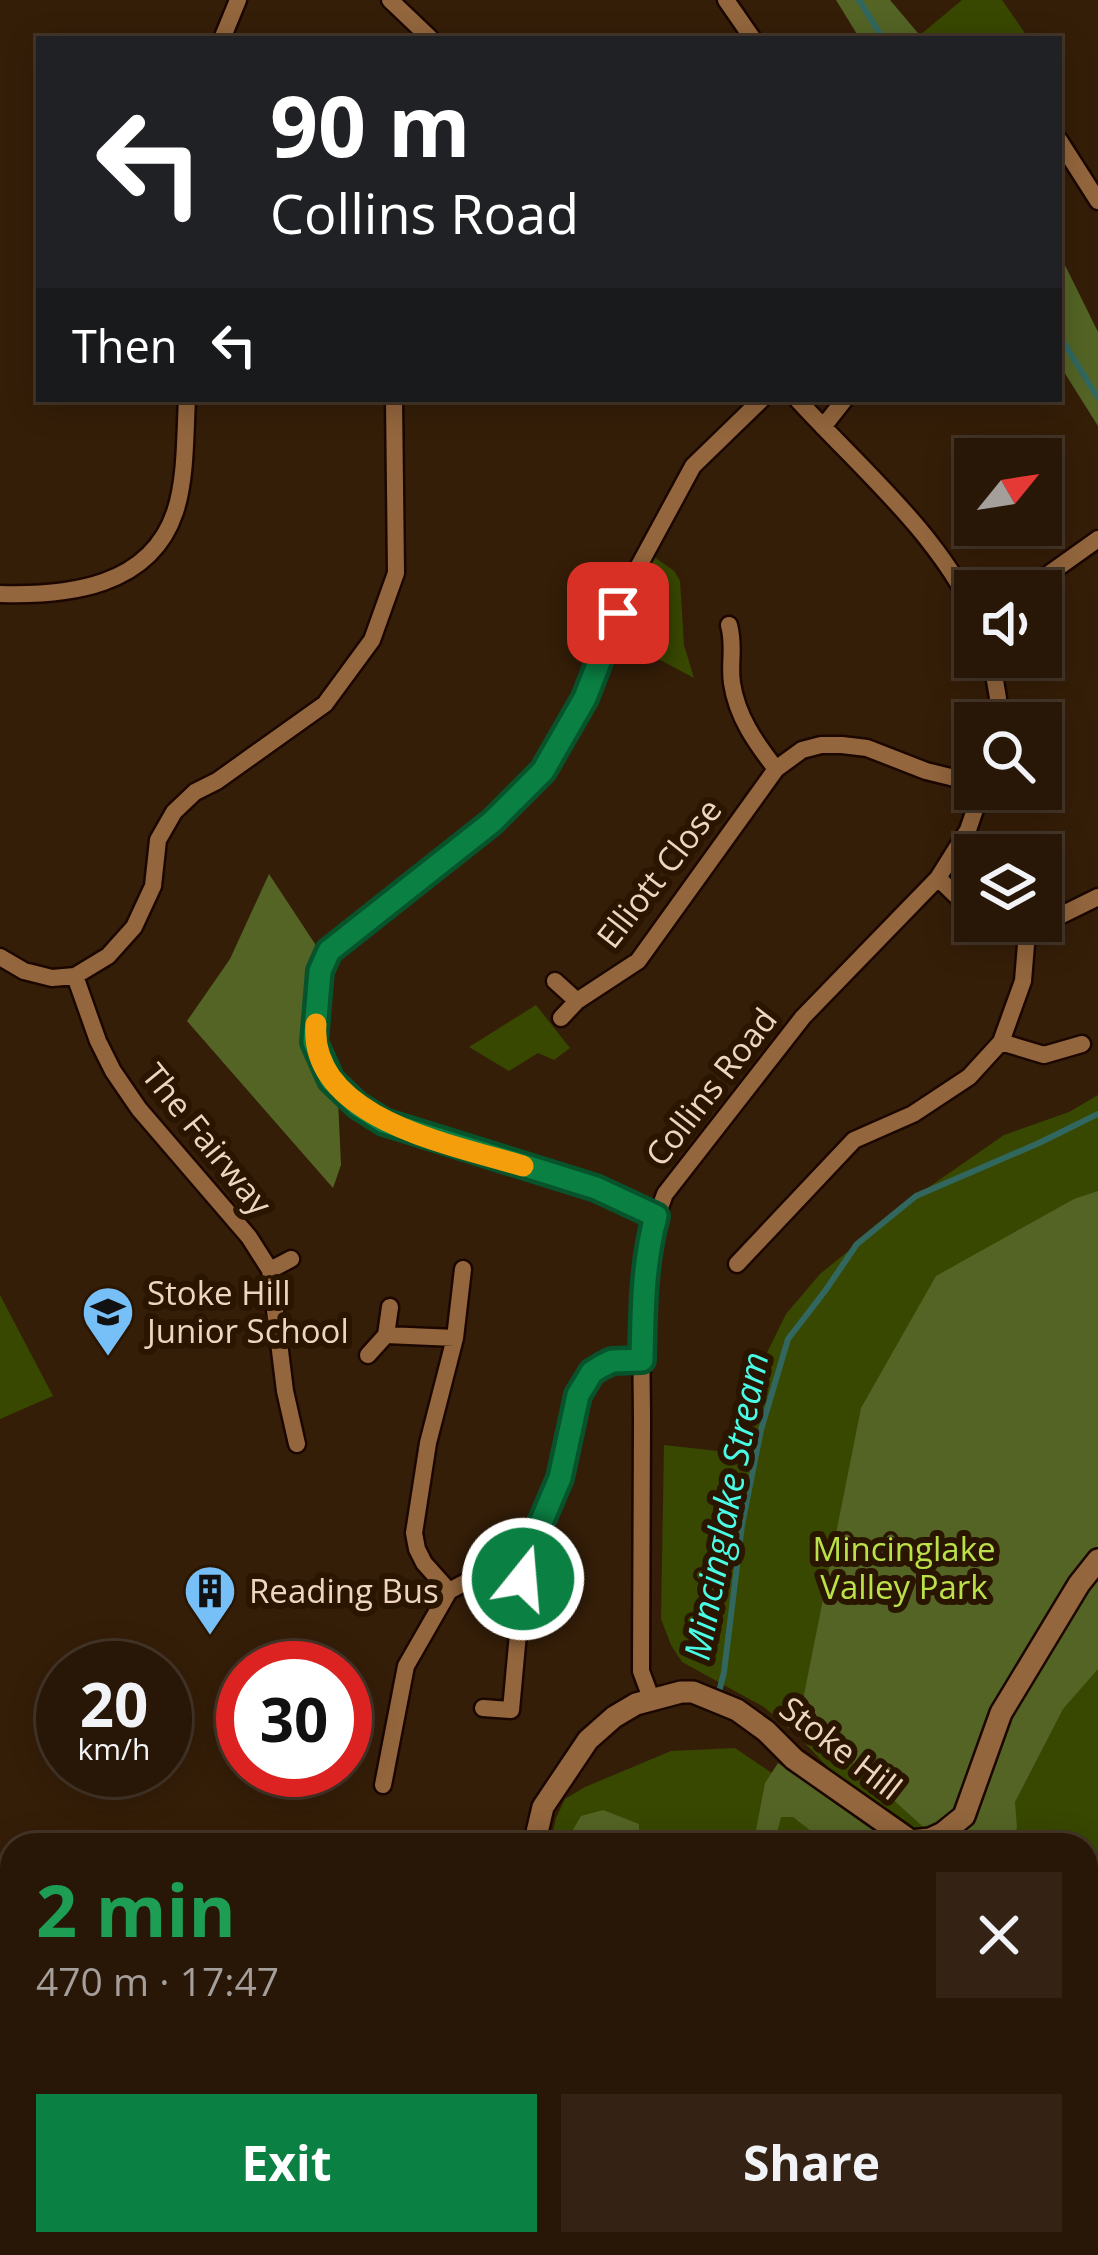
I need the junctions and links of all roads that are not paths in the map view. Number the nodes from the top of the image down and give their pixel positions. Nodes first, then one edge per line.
1 (238, 0) edge
2 (391, 0) edge
3 (726, 0) edge
4 (223, 36) edge
5 (428, 36) edge
6 (751, 36) edge
7 (1062, 145) edge
8 (1098, 201) edge
9 (187, 402) edge
10 (394, 402) edge
11 (759, 402) edge
12 (800, 402) edge
13 (843, 402) edge
14 (823, 427) junction
15 (1098, 539) edge
16 (1054, 570) edge
17 (954, 575) edge
18 (0, 594) edge
19 (729, 625) dead end
20 (776, 769) junction
21 (954, 778) edge
22 (975, 810) edge
23 (938, 878) junction
24 (954, 894) edge
25 (1098, 897) edge
26 (1062, 915) edge
27 (1026, 942) edge
28 (0, 957) edge
29 (75, 976) junction
30 (555, 982) dead end
31 (578, 1000) junction
32 (561, 1018) dead end
33 (1001, 1042) junction
34 (1082, 1044) dead end
35 (656, 1216) junction
36 (292, 1258) dead end
37 (737, 1264) dead end
38 (463, 1269) dead end
39 (270, 1270) junction
40 (390, 1307) dead end
41 (386, 1336) junction
42 (455, 1338) junction
43 (368, 1355) dead end
44 (642, 1360) junction
45 (297, 1444) dead end
46 (526, 1546) junction
47 (1098, 1560) edge
48 (449, 1591) junction
49 (651, 1698) junction
50 (483, 1708) dead end
51 (383, 1785) dead end
52 (537, 1833) edge
53 (898, 1833) edge
54 (943, 1833) edge

1 - 4 street
2 - 5 street
3 - 6 street
7 - 8 street
9 - 18 street
10 - 29 street
11 - 35 street
12 - 14 street
13 - 14 street
14 - 17 street
15 - 16 street
19 - 20 street
20 - 21 street
20 - 31 street, Elliott Close
22 - 23 street, Collins Road
23 - 24 street
23 - 35 street, Collins Road
25 - 26 street
27 - 33 street
28 - 29 street
29 - 39 street, The Fairway
30 - 31 street
31 - 32 street, Elliott Close
33 - 34 street
33 - 37 street
35 - 44 street, Collins Road
36 - 39 street
38 - 42 street
39 - 45 street, The Fairway
40 - 41 street
41 - 42 street
41 - 43 street
42 - 48 street
44 - 46 street
44 - 49 street, Collins Road
46 - 48 street
46 - 50 street
47 - 54 street, Stoke Hill
48 - 51 street
49 - 52 street
49 - 53 street, Stoke Hill

